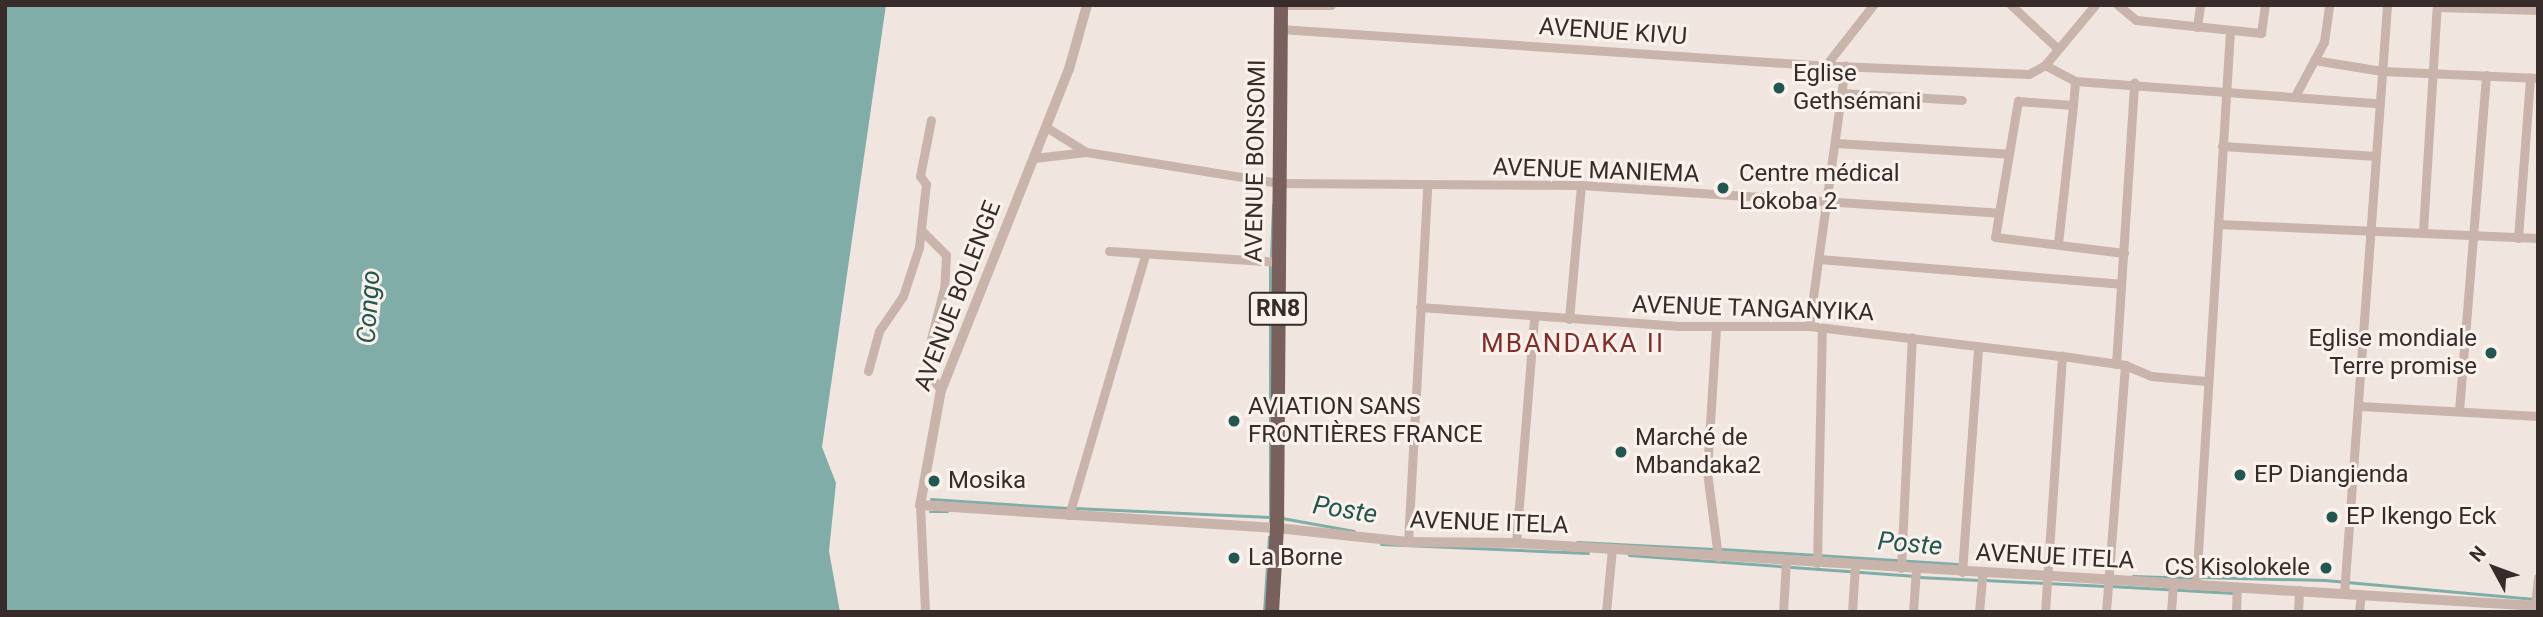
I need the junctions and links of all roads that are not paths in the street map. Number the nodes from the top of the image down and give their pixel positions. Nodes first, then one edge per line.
1 (1087, 5) edge
2 (1281, 5) edge
3 (1331, 5) edge
4 (1873, 5) edge
5 (2011, 5) edge
6 (2095, 5) edge
7 (2119, 5) edge
8 (2200, 5) edge
9 (2266, 5) edge
10 (2329, 5) edge
11 (2387, 5) edge
12 (2437, 6) edge
13 (2500, 8) edge
14 (2538, 10) edge
15 (2197, 27) junction
16 (1280, 29) junction
17 (2230, 30) junction
18 (2058, 49) junction
19 (2314, 60) junction
20 (1826, 65) junction
21 (1845, 65) junction
22 (2045, 65) junction
23 (2382, 71) junction
24 (2434, 72) junction
25 (2486, 75) junction
26 (2534, 78) edge
27 (2076, 81) junction
28 (2134, 83) junction
29 (2226, 90) junction
30 (1842, 93) junction
31 (2295, 96) junction
32 (1962, 100) dead end
33 (2377, 103) junction
34 (2073, 105) junction
35 (931, 120) dead end
36 (1046, 127) junction
37 (1836, 143) junction
38 (2222, 145) junction
39 (1086, 152) junction
40 (2009, 154) junction
41 (2376, 156) junction
42 (1034, 158) junction
43 (1279, 183) junction
44 (1581, 185) junction
45 (1427, 186) junction
46 (1827, 205) junction
47 (1999, 213) junction
48 (2218, 224) junction
49 (2368, 228) junction
50 (2423, 231) junction
51 (922, 232) junction
52 (2473, 232) junction
53 (2518, 238) junction
54 (2538, 238) edge
55 (2058, 244) junction
56 (1109, 251) dead end
57 (2124, 253) junction
58 (1145, 255) junction
59 (1819, 258) junction
60 (1278, 262) junction
61 (2121, 284) junction
62 (1420, 307) junction
63 (1534, 317) junction
64 (1569, 319) junction
65 (1809, 326) junction
66 (1716, 328) junction
67 (1822, 328) junction
68 (1912, 337) junction
69 (1978, 348) junction
70 (2062, 356) junction
71 (2120, 364) junction
72 (868, 371) dead end
73 (2206, 381) junction
74 (941, 390) junction
75 (2360, 407) junction
76 (2459, 411) junction
77 (2538, 416) edge
78 (920, 505) junction
79 (1069, 515) junction
80 (1277, 527) junction
81 (1408, 542) junction
82 (1516, 543) junction
83 (1612, 548) junction
84 (1718, 557) junction
85 (1786, 561) junction
86 (1817, 563) junction
87 (1855, 565) junction
88 (1901, 568) junction
89 (1916, 569) junction
90 (1962, 572) junction
91 (1982, 574) junction
92 (2538, 577) edge
93 (2048, 578) junction
94 (2109, 581) junction
95 (2173, 584) junction
96 (2196, 585) junction
97 (2237, 588) junction
98 (2299, 590) junction
99 (2344, 594) junction
100 (2361, 594) junction
101 (2440, 598) junction
102 (2536, 606) edge
103 (925, 612) edge
104 (1272, 612) edge
105 (1606, 612) edge
106 (1783, 612) edge
107 (1852, 612) edge
108 (1913, 612) edge
109 (1979, 612) edge
110 (2045, 612) edge
111 (2106, 612) edge
112 (2171, 612) edge
113 (2235, 612) edge
114 (2298, 612) edge
115 (2359, 612) edge
116 (2439, 612) edge

1 - 36 street, AVENUE BOLENGE
2 - 3 street
2 - 16 main road, AVENUE BONSOMI / RN8
4 - 20 street
5 - 18 street
6 - 18 street
7 - 15 street
8 - 15 street
9 - 17 street
10 - 19 street
11 - 23 street
12 - 13 street
12 - 24 street
13 - 14 street
15 - 17 street
16 - 20 street, AVENUE KIVU
16 - 43 main road, AVENUE BONSOMI / RN8
17 - 29 street
18 - 22 street
19 - 23 street
19 - 31 street
20 - 21 street, AVENUE KIVU
21 - 22 street, AVENUE KIVU
21 - 30 street
22 - 27 street
23 - 24 street
23 - 33 street
24 - 25 street
24 - 50 street
25 - 26 street
25 - 52 street
26 - 53 street
27 - 28 street
27 - 34 street
28 - 29 street
28 - 57 street
29 - 31 street
29 - 38 street
30 - 32 street
30 - 37 street
31 - 33 street
33 - 41 street
34 - 40 street
34 - 55 street
35 - 51 street
36 - 39 street
36 - 42 street, AVENUE BOLENGE
37 - 40 street
37 - 46 street
38 - 41 street
38 - 48 street
39 - 42 street
39 - 43 street, AVENUE MANIEMA
40 - 47 street
41 - 49 street
42 - 74 street, AVENUE BOLENGE
43 - 45 street, AVENUE MANIEMA
43 - 60 main road, AVENUE BONSOMI / RN8
44 - 45 street, AVENUE MANIEMA
44 - 46 street, AVENUE MANIEMA
44 - 64 street
45 - 62 street
46 - 47 street, AVENUE MANIEMA
46 - 59 street
47 - 55 street
48 - 49 street
48 - 73 street
49 - 50 street
49 - 75 street
50 - 52 street
51 - 72 street
51 - 74 street
52 - 53 street
52 - 76 street
53 - 54 street
55 - 57 street
56 - 58 street
57 - 61 street
58 - 60 street
58 - 79 street
59 - 61 street
59 - 65 street
60 - 80 main road, AVENUE BONSOMI / RN8
61 - 71 street
62 - 63 street, AVENUE TANGANYIKA
62 - 81 street
63 - 64 street, AVENUE TANGANYIKA
63 - 82 street
64 - 66 street, AVENUE TANGANYIKA
65 - 66 street, AVENUE TANGANYIKA
65 - 67 street, AVENUE TANGANYIKA
66 - 84 street
67 - 68 street, AVENUE TANGANYIKA
67 - 86 street
68 - 69 street, AVENUE TANGANYIKA
68 - 88 street
69 - 70 street, AVENUE TANGANYIKA
69 - 90 street
70 - 71 street, AVENUE TANGANYIKA
70 - 93 street
71 - 73 street, AVENUE TANGANYIKA
71 - 94 street
73 - 96 street
74 - 78 street, AVENUE BOLENGE
75 - 76 street
75 - 99 street
76 - 77 street
78 - 79 street, AVENUE ITELA
78 - 103 street, AVENUE BOLENGE
79 - 80 street, AVENUE ITELA
80 - 81 street, AVENUE ITELA
80 - 104 main road, AVENUE BONSOMI / RN8
81 - 82 street, AVENUE ITELA
82 - 83 street, AVENUE ITELA
83 - 84 street, AVENUE ITELA
83 - 105 street
84 - 85 street, AVENUE ITELA
85 - 86 street, AVENUE ITELA
85 - 106 street
86 - 87 street, AVENUE ITELA
87 - 88 street, AVENUE ITELA
87 - 107 street
88 - 89 street, AVENUE ITELA
89 - 90 street, AVENUE ITELA
89 - 108 street
90 - 91 street, AVENUE ITELA
91 - 93 street, AVENUE ITELA
91 - 109 street
92 - 102 street
93 - 94 street, AVENUE ITELA
93 - 110 street
94 - 95 street, AVENUE ITELA
94 - 111 street
95 - 96 street, AVENUE ITELA
95 - 112 street
96 - 97 street, AVENUE ITELA
97 - 98 street, AVENUE ITELA
97 - 113 street
98 - 99 street, AVENUE ITELA
98 - 114 street
99 - 100 street, AVENUE ITELA
100 - 101 street, AVENUE ITELA
100 - 115 street
101 - 102 street, AVENUE ITELA
101 - 116 street

